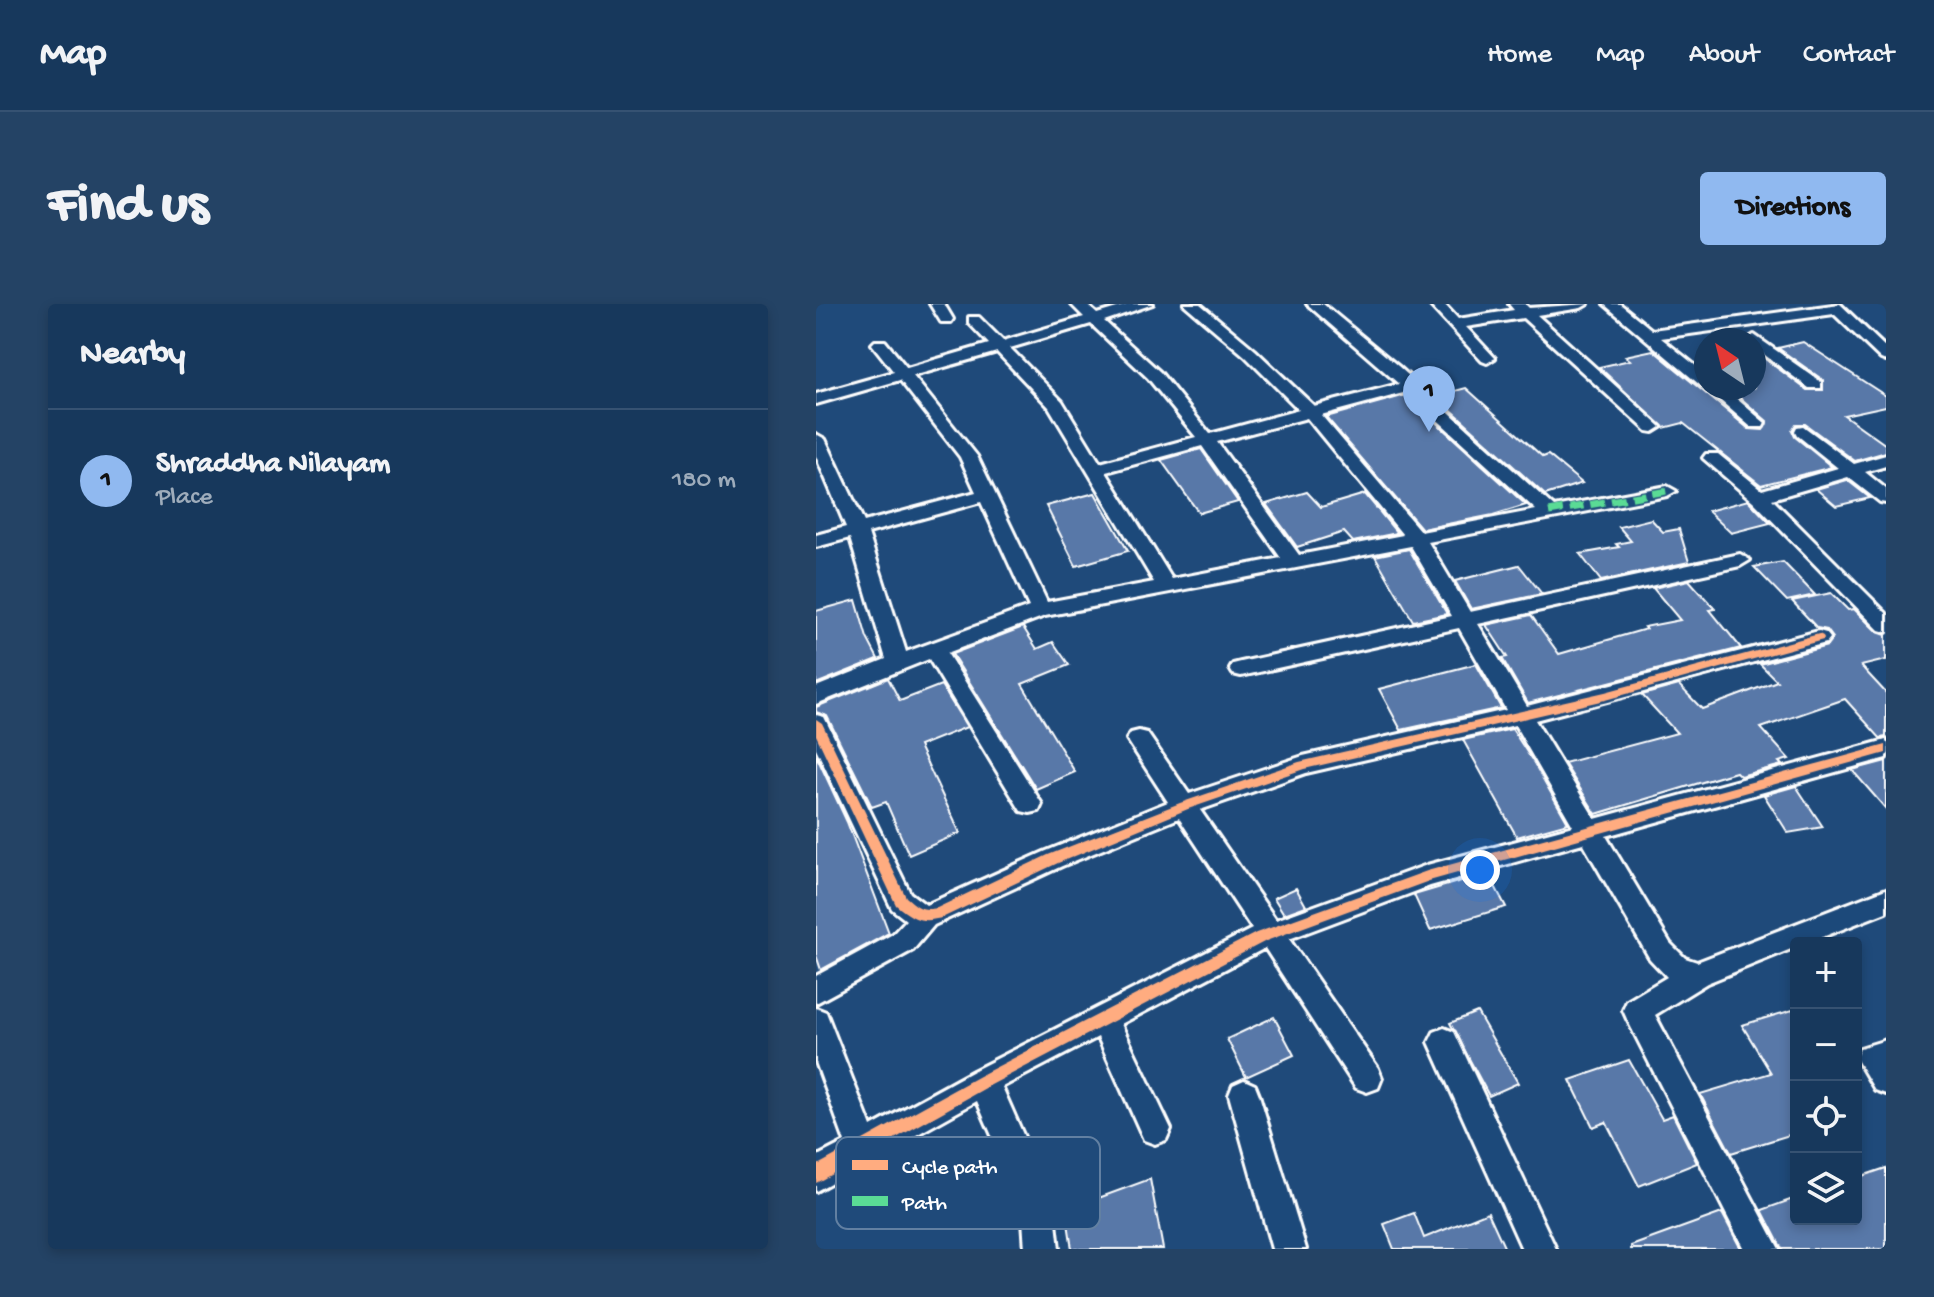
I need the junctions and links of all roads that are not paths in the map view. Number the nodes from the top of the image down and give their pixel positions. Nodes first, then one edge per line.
1 (937, 304) edge
2 (1078, 304) edge
3 (1146, 304) edge
4 (1191, 304) edge
5 (1314, 304) edge
6 (1436, 304) edge
7 (1581, 304) edge
8 (1611, 304) edge
9 (1834, 307) edge
10 (1520, 308) edge
11 (1724, 318) junction
12 (946, 319) dead end
13 (1094, 319) junction
14 (974, 320) dead end
15 (1455, 324) junction
16 (1738, 328) edge
17 (1649, 335) junction
18 (880, 344) dead end
19 (999, 346) junction
20 (1766, 349) edge
21 (1886, 356) edge
22 (1487, 358) dead end
23 (1694, 372) edge
24 (903, 374) junction
25 (1815, 385) dead end
26 (1410, 386) junction
27 (816, 399) edge
28 (1729, 400) edge
29 (1310, 412) junction
30 (1757, 423) dead end
31 (1653, 427) dead end
32 (1803, 431) dead end
33 (816, 439) edge
34 (1205, 439) junction
35 (1712, 458) dead end
36 (1886, 460) edge
37 (1096, 469) junction
38 (1853, 469) junction
39 (1667, 491) dead end
40 (986, 495) junction
41 (1759, 497) junction
42 (1886, 498) edge
43 (1549, 512) junction
44 (855, 530) junction
45 (1416, 538) junction
46 (816, 541) edge
47 (1740, 560) dead end
48 (1294, 562) junction
49 (1166, 586) junction
50 (1041, 610) junction
51 (1467, 620) junction
52 (1886, 625) edge
53 (1819, 638) dead end
54 (933, 648) junction
55 (898, 663) junction
56 (1241, 669) dead end
57 (816, 696) edge
58 (1522, 715) junction
59 (816, 723) edge
60 (1139, 739) dead end
61 (1886, 749) edge
62 (1030, 804) dead end
63 (1184, 806) junction
64 (1589, 833) junction
65 (1886, 900) edge
66 (926, 916) junction
67 (1270, 934) junction
68 (1697, 974) junction
69 (816, 990) edge
70 (1104, 1019) junction
71 (816, 1021) edge
72 (1444, 1042) dead end
73 (1886, 1054) edge
74 (1367, 1078) dead end
75 (1886, 1080) edge
76 (984, 1081) junction
77 (1244, 1095) dead end
78 (1155, 1129) dead end
79 (859, 1137) edge
80 (884, 1137) edge
81 (1008, 1137) edge
82 (836, 1164) edge
83 (816, 1175) edge
84 (1040, 1229) edge
85 (1042, 1249) edge
86 (1289, 1249) edge
87 (1539, 1249) edge
88 (1762, 1249) edge

1 - 12 street
2 - 13 street
3 - 13 street
4 - 29 street
5 - 26 street
6 - 15 street
7 - 10 street
8 - 17 street
9 - 11 street
9 - 21 street
10 - 15 street
10 - 31 street
11 - 16 street
11 - 17 street
13 - 19 street
13 - 34 street
14 - 19 street
15 - 22 street
17 - 23 street
18 - 24 street
19 - 24 street
19 - 37 street
20 - 25 street
24 - 27 street
24 - 40 street
26 - 29 street
26 - 43 street
28 - 30 street
29 - 34 street
29 - 45 street
32 - 38 street
33 - 44 street
34 - 37 street
34 - 48 street
35 - 41 street
36 - 38 street
37 - 49 street
38 - 41 street
38 - 42 street
39 - 43 street
40 - 44 street
40 - 50 street
41 - 52 street
43 - 45 street
44 - 46 street
44 - 55 street
45 - 48 street
45 - 51 street
47 - 51 street
48 - 49 street
49 - 50 street
50 - 54 street
51 - 56 street
51 - 58 street
53 - 58 street
54 - 55 street
54 - 62 street
55 - 57 street
58 - 63 street
58 - 64 street
59 - 66 street
60 - 63 street
61 - 64 street
63 - 66 street
63 - 67 street
64 - 67 street
64 - 68 street
65 - 68 street
66 - 69 street
67 - 70 street
67 - 74 street
68 - 88 street
70 - 76 street
70 - 78 street
71 - 79 street
72 - 87 street
73 - 75 street
76 - 80 street
76 - 81 street
77 - 86 street
82 - 83 street
84 - 85 street

